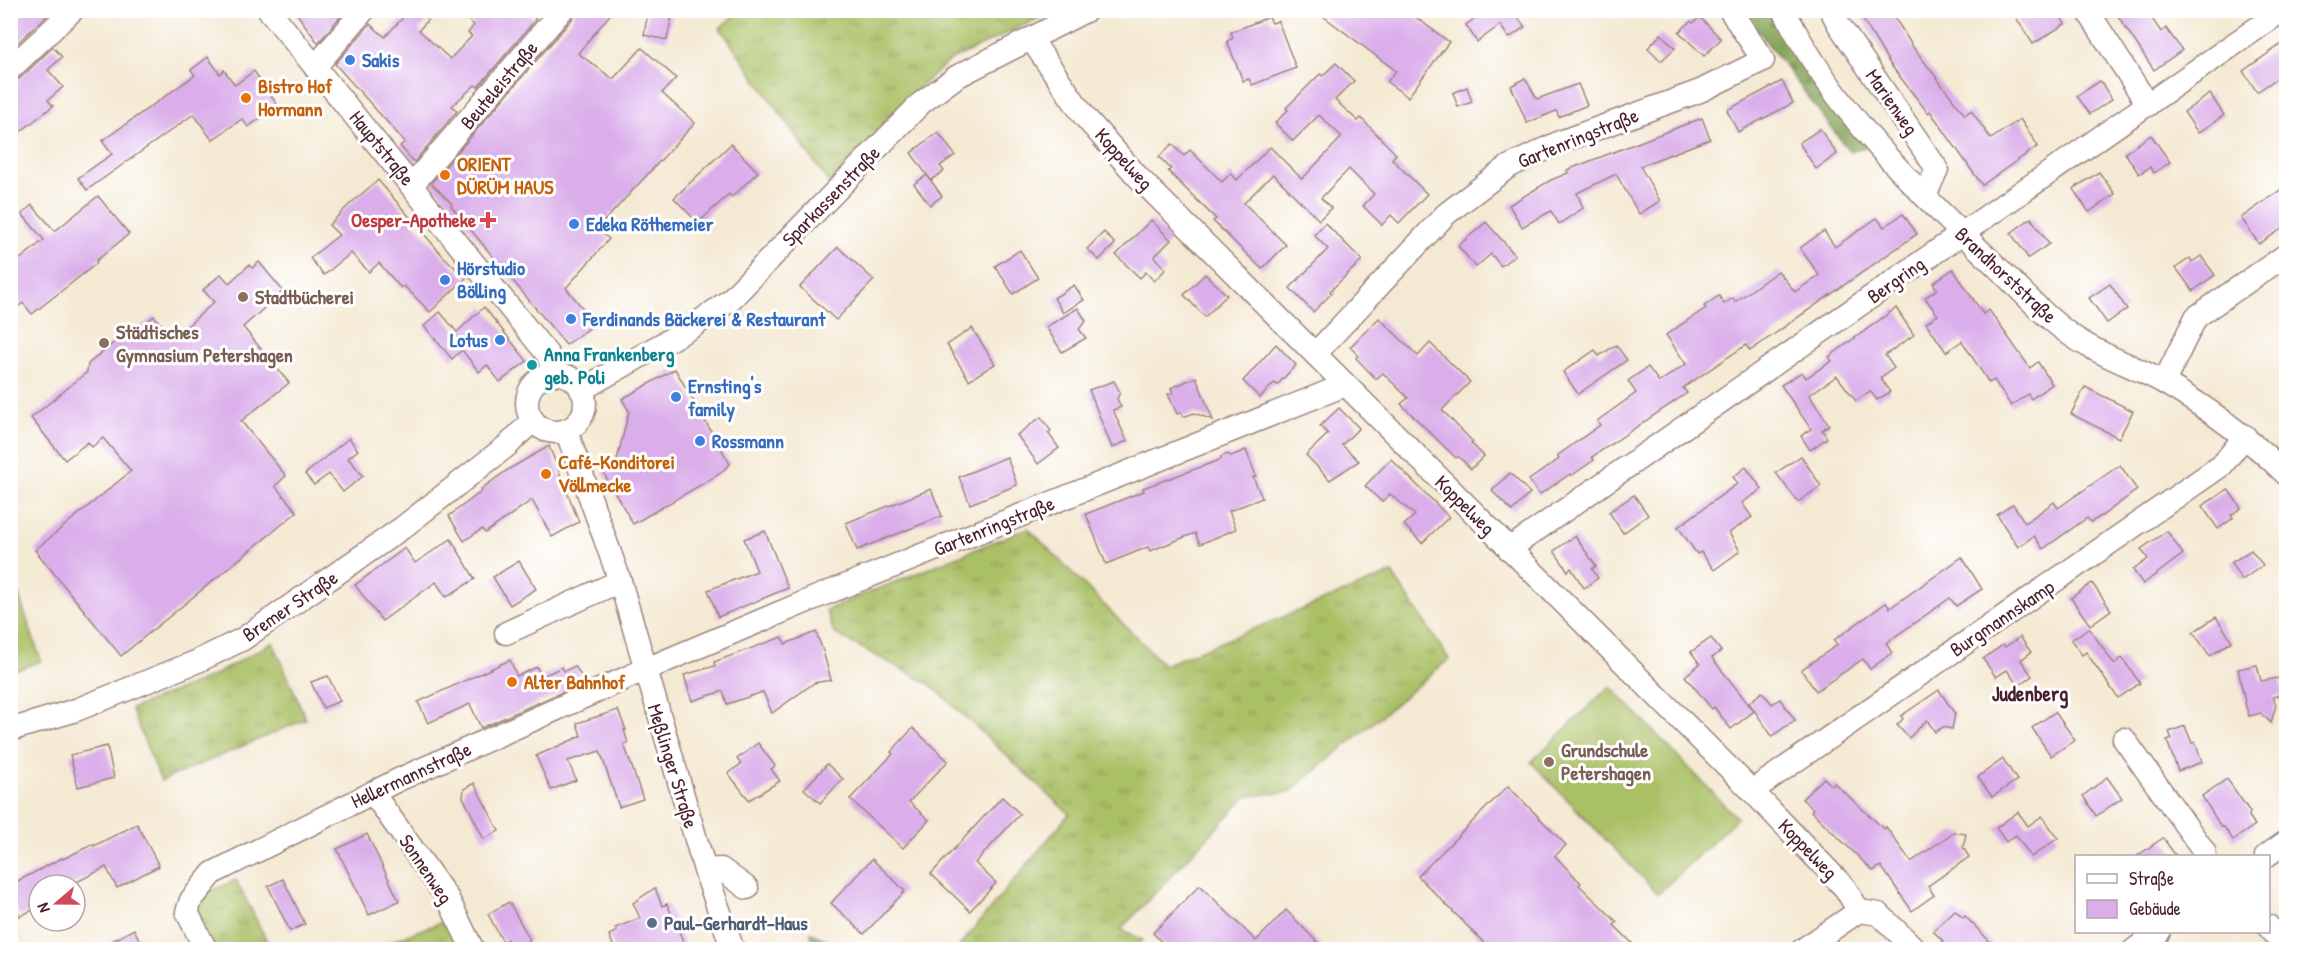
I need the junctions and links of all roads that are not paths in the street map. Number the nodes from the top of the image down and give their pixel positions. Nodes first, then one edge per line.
1 (73, 10) edge
2 (269, 10) edge
3 (364, 10) edge
4 (562, 10) edge
5 (1087, 10) edge
6 (1730, 10) edge
7 (1784, 10) edge
8 (1831, 10) edge
9 (2087, 10) edge
10 (2283, 10) edge
11 (1031, 39) junction
12 (315, 67) junction
13 (10, 69) edge
14 (2148, 105) junction
15 (412, 185) junction
16 (1925, 196) junction
17 (1962, 234) junction
18 (2286, 255) edge
19 (1315, 354) junction
20 (554, 374) junction
21 (2164, 382) junction
22 (1345, 385) junction
23 (581, 390) junction
24 (533, 420) junction
25 (566, 430) junction
26 (2245, 436) junction
27 (2286, 474) edge
28 (1509, 549) junction
29 (620, 581) junction
30 (506, 633) dead end
31 (644, 670) junction
32 (10, 730) edge
33 (2124, 739) dead end
34 (1752, 790) junction
35 (373, 793) junction
36 (2286, 842) edge
37 (2205, 855) edge
38 (2267, 855) edge
39 (705, 870) junction
40 (747, 888) dead end
41 (1859, 911) junction
42 (2270, 928) edge
43 (2158, 933) edge
44 (2286, 947) edge
45 (206, 950) edge
46 (473, 950) edge
47 (733, 950) edge
48 (1802, 950) edge
49 (1916, 950) edge
50 (2134, 950) edge

1 - 13 street
2 - 12 street, Hauptstraße
3 - 12 street
4 - 15 street, Beuteleistraße
5 - 11 street, Sparkassenstraße
6 - 19 street, Gartenringstraße
7 - 16 street, Brandhorststraße
8 - 16 street, Marienweg
9 - 14 street
10 - 14 street, Bergring
11 - 19 street, Koppelweg
11 - 23 street, Sparkassenstraße
12 - 15 street, Hauptstraße
14 - 17 street, Bergring
15 - 20 street, Hauptstraße
16 - 17 street, Brandhorststraße
17 - 21 street, Brandhorststraße
17 - 28 street, Bergring
18 - 21 street
19 - 22 street, Koppelweg
20 - 23 street
20 - 24 street
21 - 26 street, Brandhorststraße
22 - 28 street, Koppelweg
22 - 31 street, Gartenringstraße
23 - 25 street
24 - 25 street
24 - 32 street, Bremer Straße
25 - 29 street
26 - 27 street, Brandhorststraße
26 - 34 street, Burgmannskamp
28 - 34 street, Koppelweg
29 - 30 street
29 - 31 street, Meßlinger Straße
31 - 35 street, Hellermannstraße
31 - 39 street, Meßlinger Straße
33 - 37 street
34 - 41 street, Koppelweg
35 - 45 street, Hellermannstraße
35 - 46 street, Sonnenweg
36 - 38 street
39 - 40 street
39 - 47 street, Meßlinger Straße
41 - 48 street
41 - 49 street
42 - 44 street
43 - 50 street

